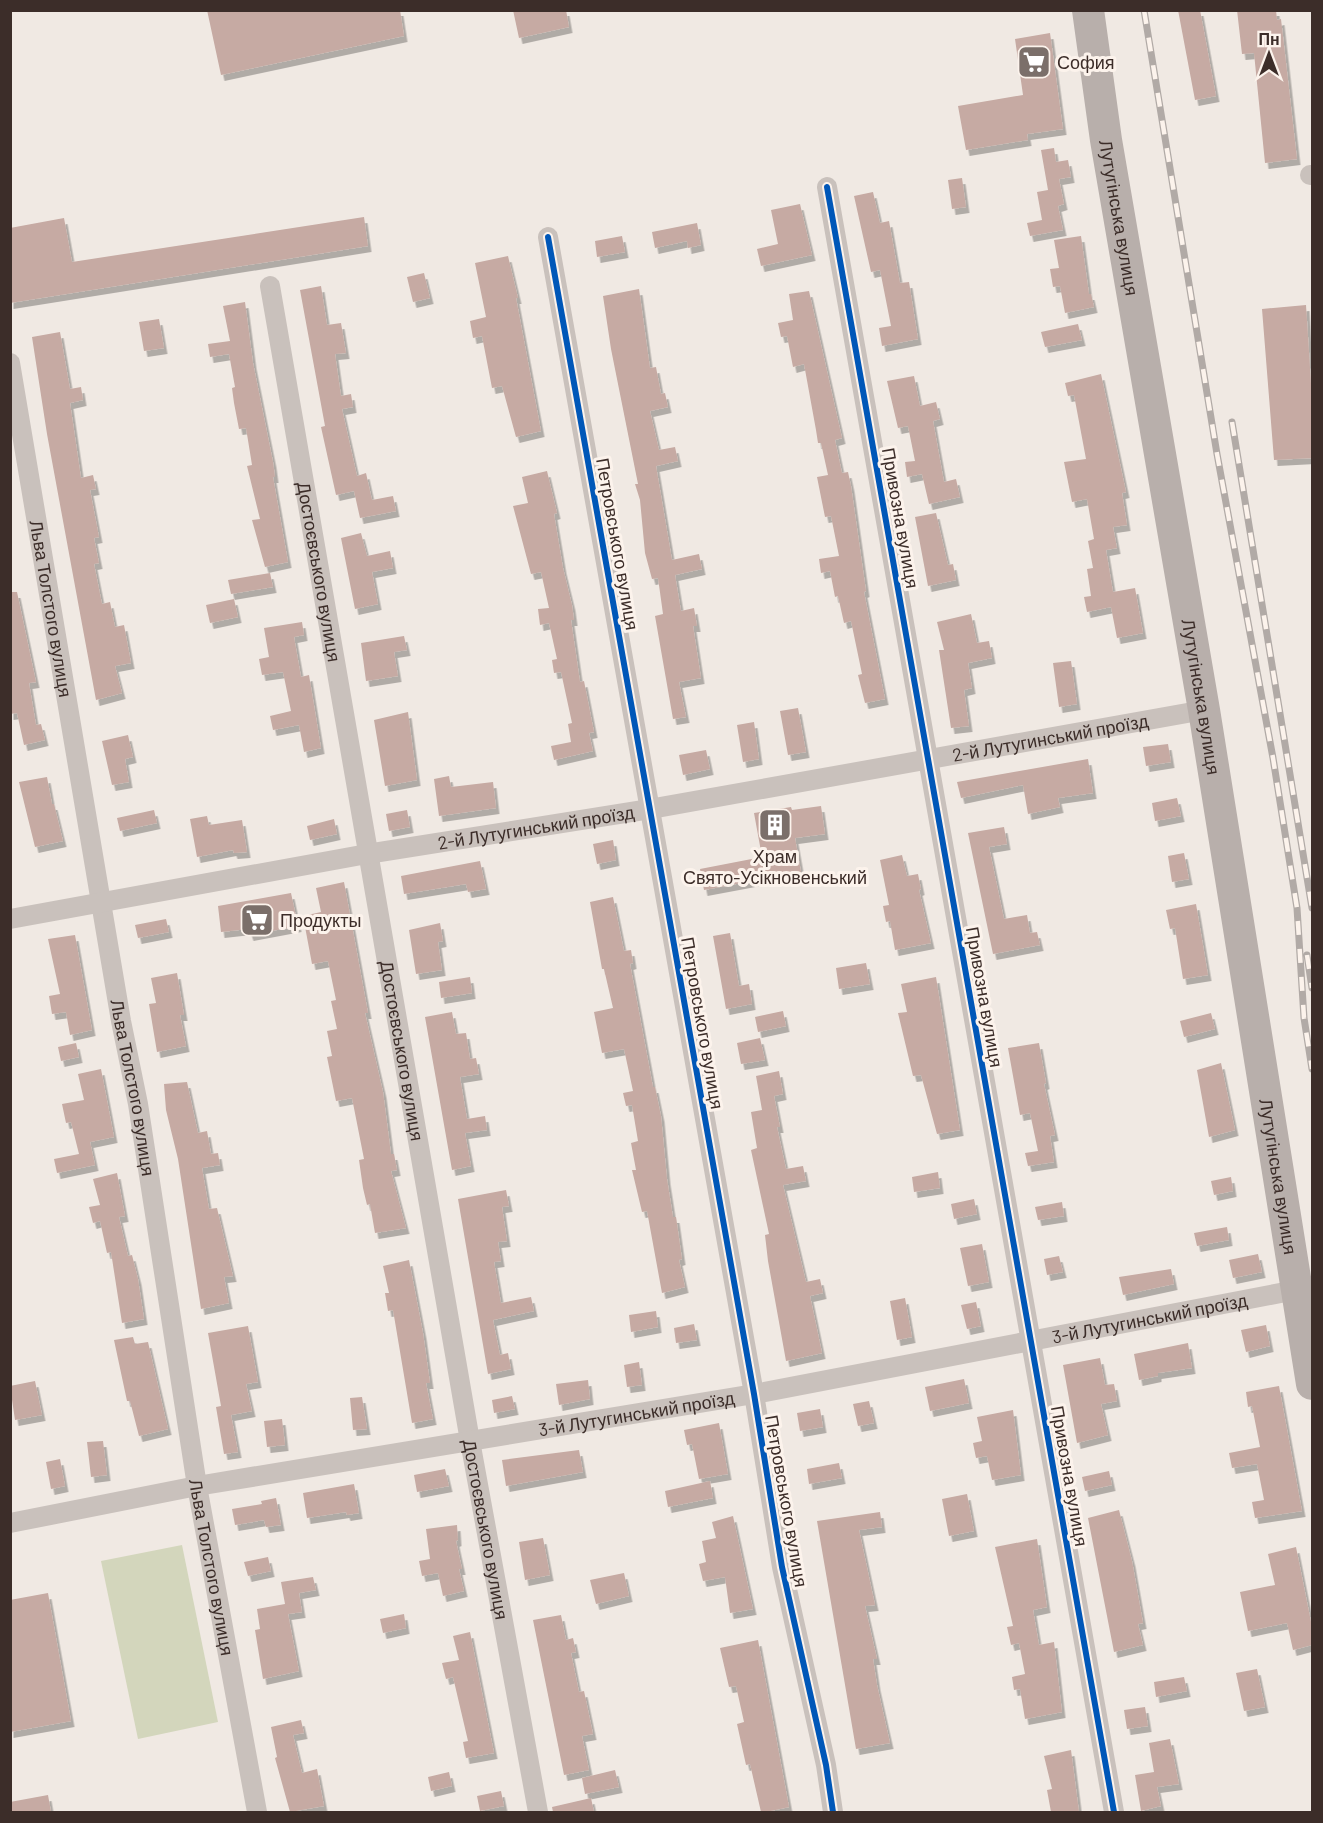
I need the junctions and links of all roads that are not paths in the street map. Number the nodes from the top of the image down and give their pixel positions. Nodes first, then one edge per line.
1 (1088, 10) edge
2 (827, 187) dead end
3 (548, 237) dead end
4 (270, 286) dead end
5 (10, 363) edge
6 (1204, 710) junction
7 (928, 759) junction
8 (650, 809) junction
9 (367, 854) junction
10 (102, 904) junction
11 (10, 919) edge
12 (1296, 1290) junction
13 (1031, 1342) junction
14 (1312, 1384) edge
15 (754, 1394) junction
16 (470, 1441) junction
17 (197, 1486) junction
18 (10, 1523) edge
19 (257, 1812) edge
20 (538, 1812) edge
21 (833, 1812) edge
22 (1114, 1812) edge

1 - 6 main road, Лутугінська вулиця
2 - 7 street, Привозна вулиця
3 - 8 street, Петровського вулиця
4 - 9 street, Достоєвського вулиця
5 - 10 street, Льва Толстого вулиця
6 - 7 street, 2-й Лутугинський проїзд
6 - 12 main road, Лутугінська вулиця
7 - 8 street, 2-й Лутугинський проїзд
7 - 13 street, Привозна вулиця
8 - 9 street, 2-й Лутугинський проїзд
8 - 15 street, Петровського вулиця
9 - 10 street, 2-й Лутугинський проїзд
9 - 16 street, Достоєвського вулиця
10 - 11 street, 2-й Лутугинський проїзд
10 - 17 street, Льва Толстого вулиця
12 - 13 street, 3-й Лутугинський проїзд
12 - 14 main road, Лутугінська вулиця
13 - 15 street, 3-й Лутугинський проїзд
13 - 22 street, Привозна вулиця
15 - 16 street, 3-й Лутугинський проїзд
15 - 21 street, Петровського вулиця
16 - 17 street, 3-й Лутугинський проїзд
16 - 20 street, Достоєвського вулиця
17 - 18 street, 3-й Лутугинський проїзд
17 - 19 street, Льва Толстого вулиця

